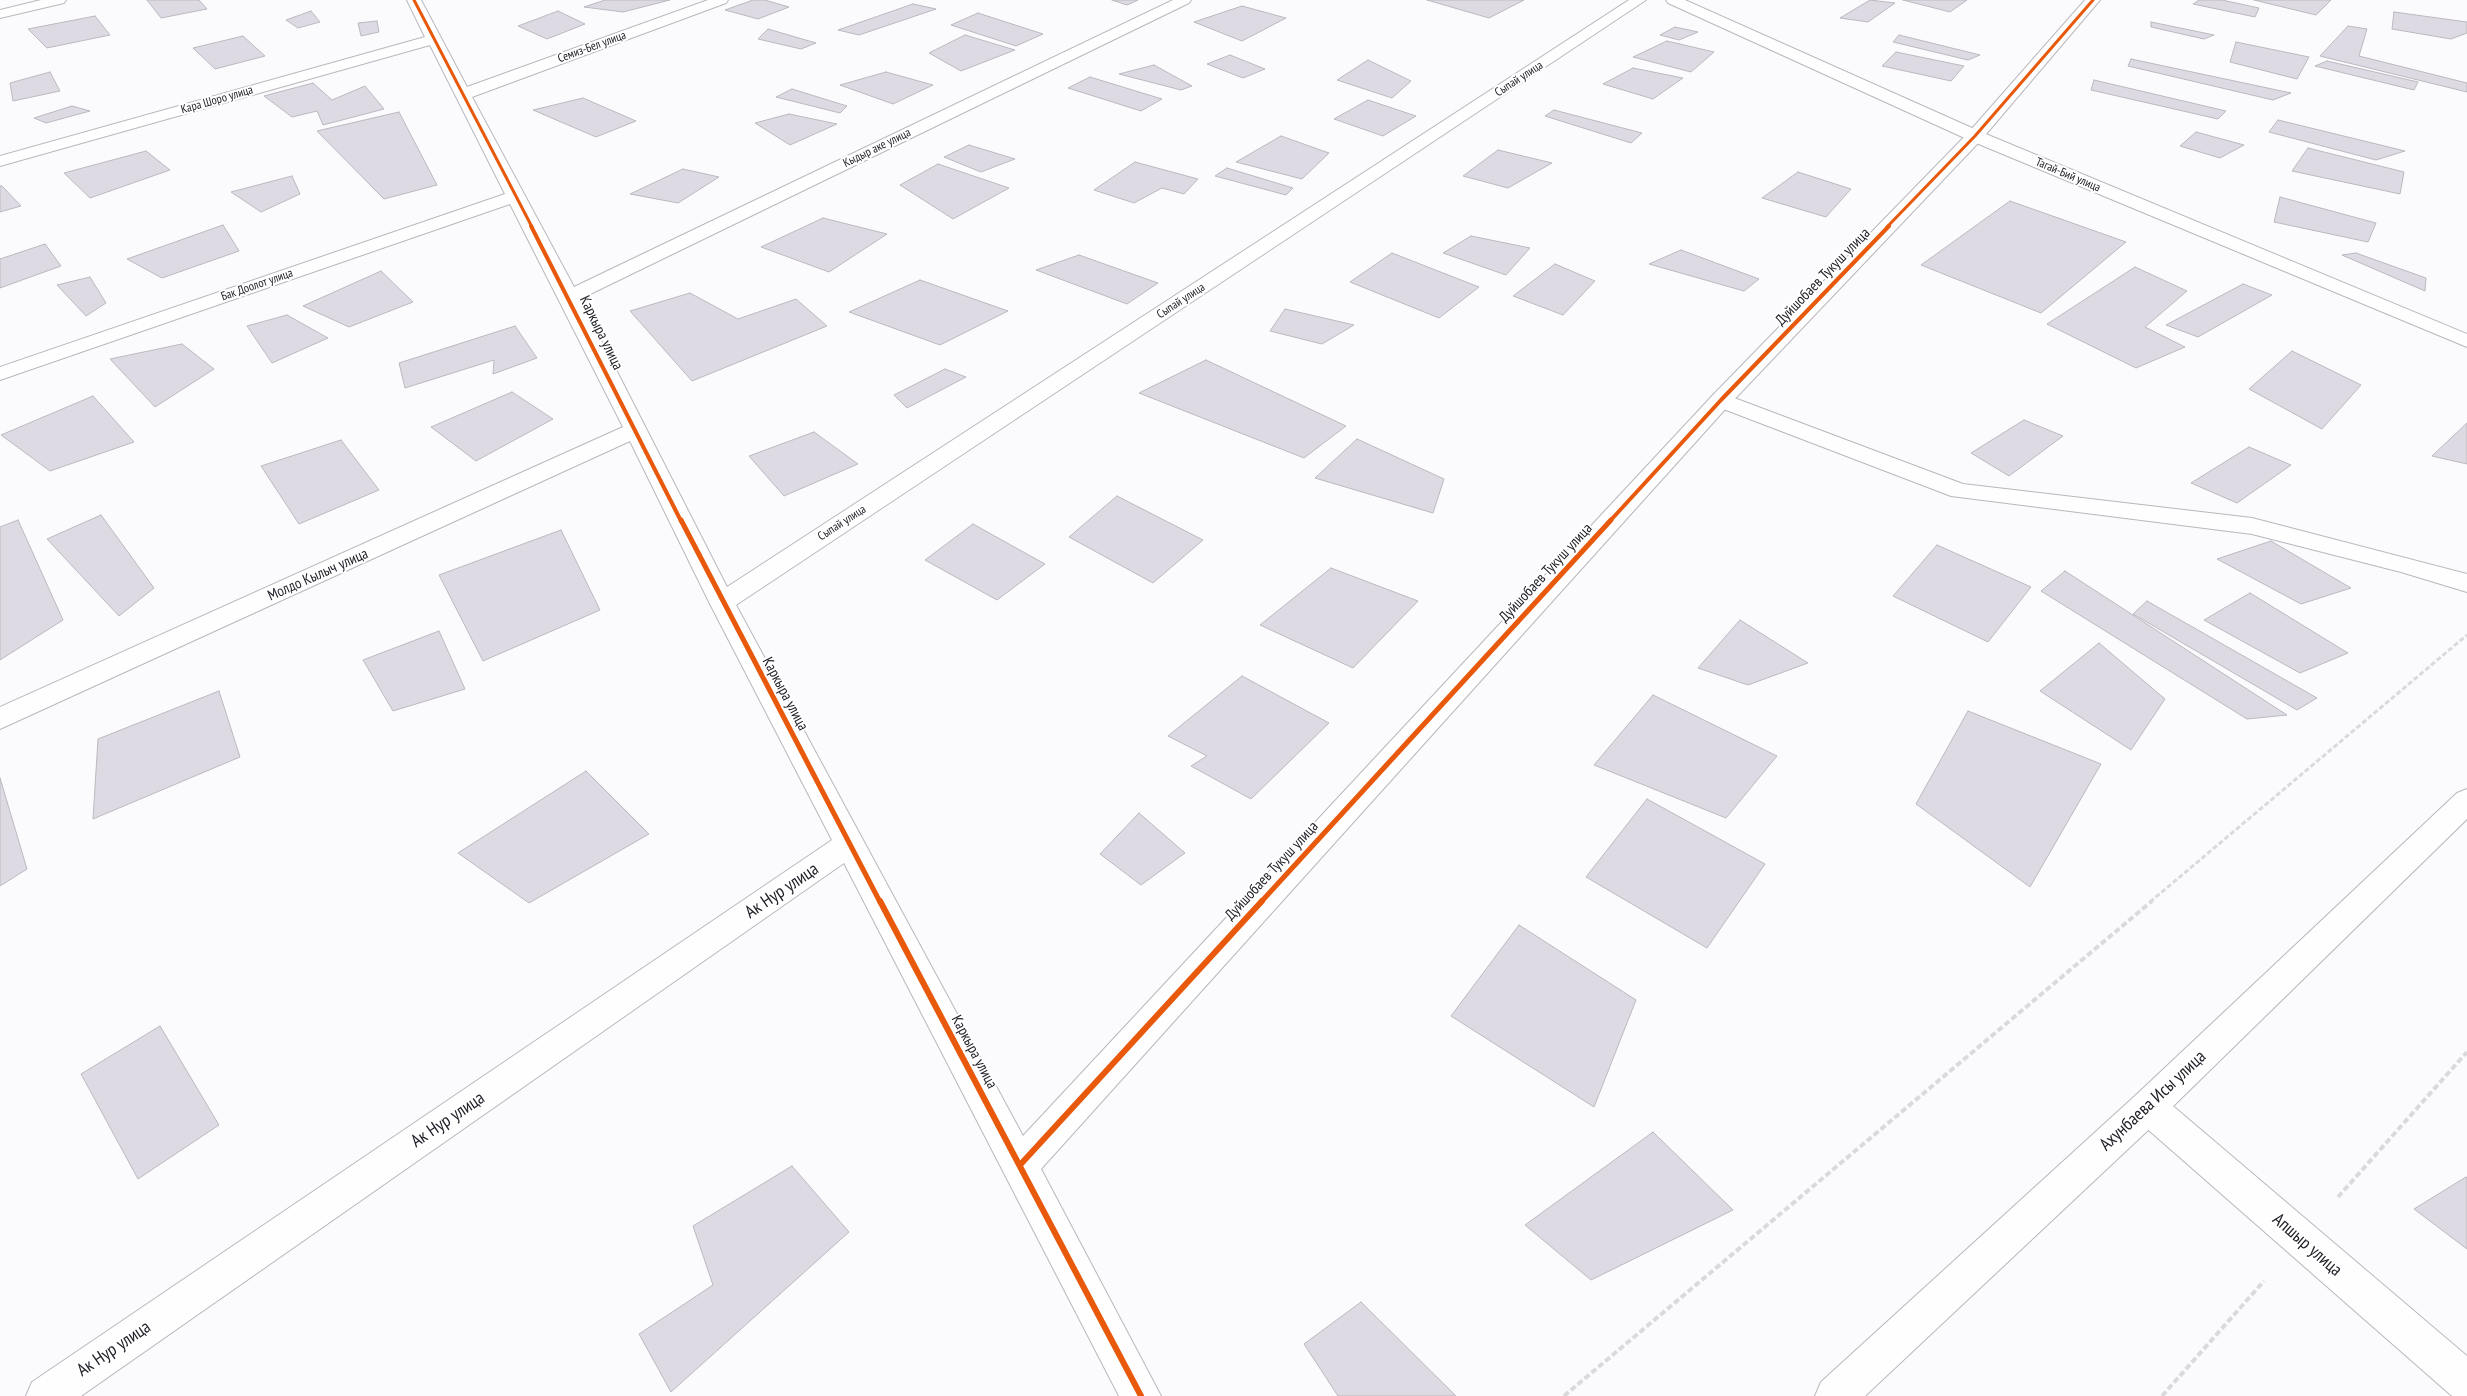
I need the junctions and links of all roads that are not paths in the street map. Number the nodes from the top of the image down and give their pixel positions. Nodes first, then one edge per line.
1 (59, 0) edge
2 (414, 0) edge
3 (721, 0) edge
4 (1184, 0) edge
5 (1639, 0) edge
6 (1673, 0) edge
7 (2093, 0) edge
8 (0, 14) edge
9 (434, 39) junction
10 (464, 94) junction
11 (1975, 136) junction
12 (0, 161) edge
13 (515, 196) junction
14 (569, 297) junction
15 (2467, 341) edge
16 (0, 374) edge
17 (1722, 400) junction
18 (635, 430) junction
19 (2467, 583) edge
20 (722, 602) junction
21 (0, 719) edge
22 (2467, 801) edge
23 (849, 844) junction
24 (2148, 1107) junction
25 (1020, 1165) junction
26 (2467, 1382) edge
27 (46, 1396) edge
28 (1141, 1396) edge
29 (1835, 1396) edge

1 - 8 street
2 - 9 street, Каркыра улица
3 - 10 street, Семиз-Бел улица
4 - 14 street, Кыдыр аке улица
5 - 20 street, Сыпай улица
6 - 11 street, Тагай-Бий улица
7 - 11 street, Дуйшобаев Тукуш улица
9 - 10 street, Каркыра улица
9 - 12 street, Кара Шоро улица
10 - 13 street, Каркыра улица
11 - 15 street, Тагай-Бий улица
11 - 17 street, Дуйшобаев Тукуш улица
13 - 14 street, Каркыра улица
13 - 16 street, Бак Доолот улица
14 - 18 street, Каркыра улица
17 - 19 street
17 - 25 street, Дуйшобаев Тукуш улица
18 - 20 street, Каркыра улица
18 - 21 street, Молдо Кылыч улица
20 - 23 street, Каркыра улица
22 - 24 street, Ахунбаева Исы улица
23 - 25 street, Каркыра улица
23 - 27 street, Ак Нур улица
24 - 26 street, Апшыр улица
24 - 29 street, Ахунбаева Исы улица
25 - 28 street, Каркыра улица

